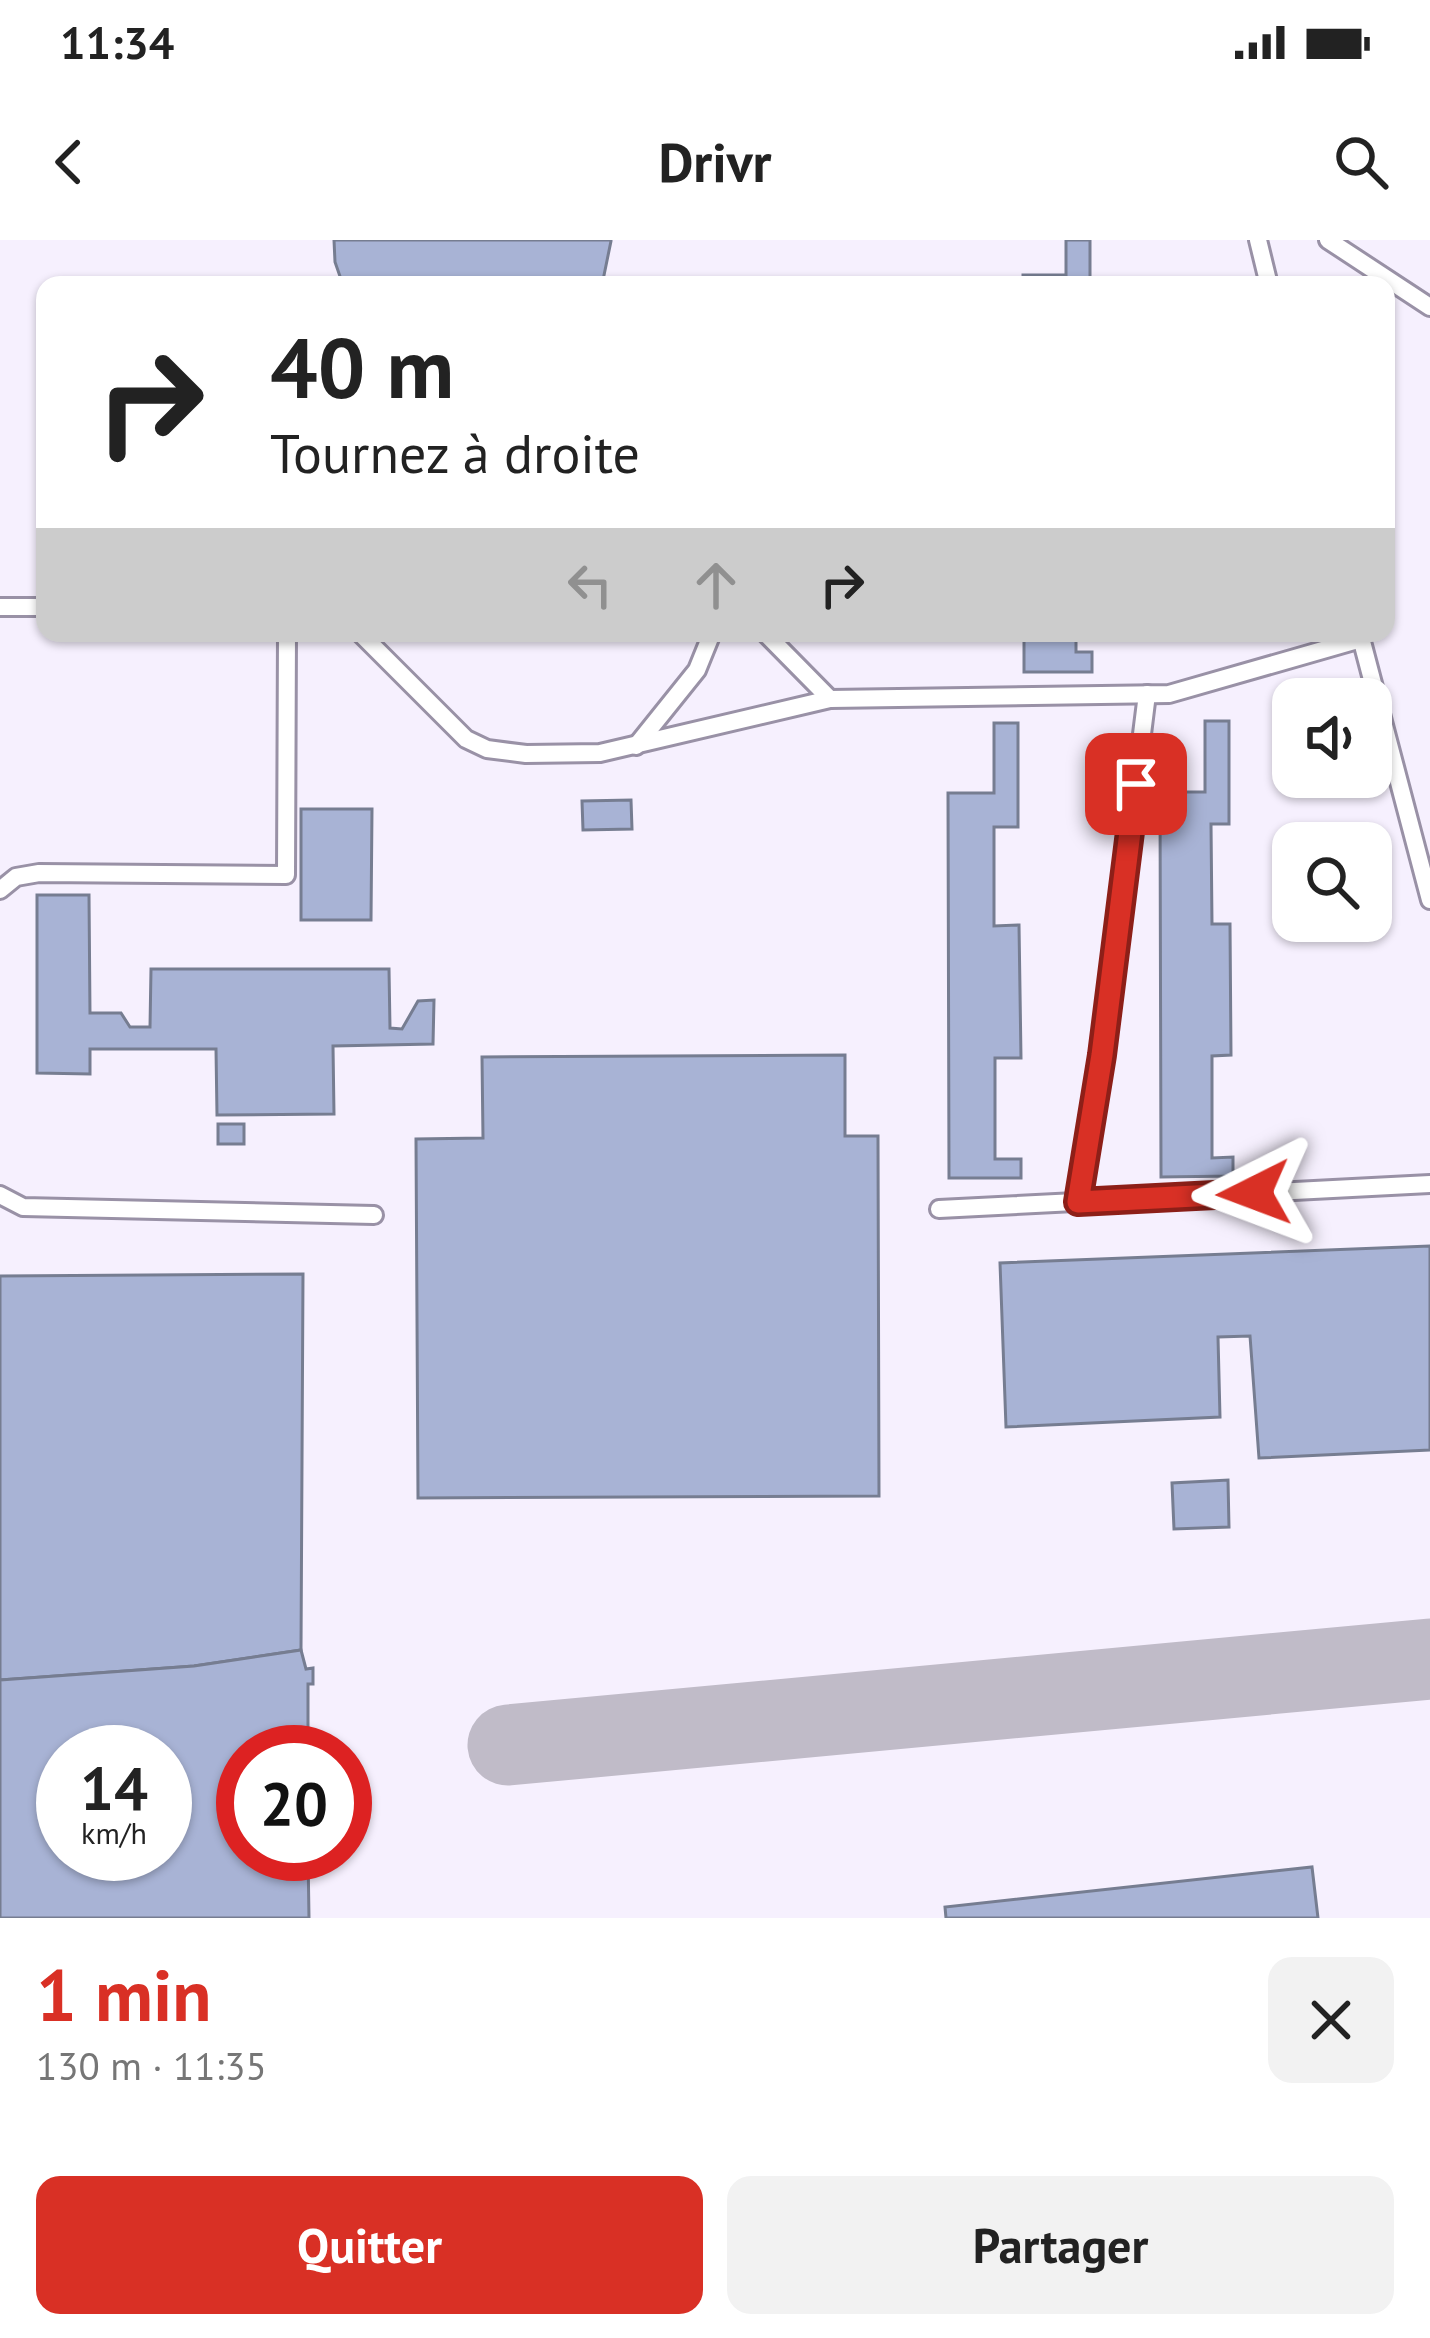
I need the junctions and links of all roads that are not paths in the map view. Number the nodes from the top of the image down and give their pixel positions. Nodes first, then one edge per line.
1 (1258, 240) edge
2 (1328, 240) edge
3 (1267, 276) edge
4 (1383, 276) edge
5 (1395, 284) edge
6 (1430, 307) edge
7 (0, 608) edge
8 (36, 608) edge
9 (287, 642) edge
10 (369, 642) edge
11 (708, 642) edge
12 (774, 642) edge
13 (1342, 642) edge
14 (1362, 642) edge
15 (1147, 694) junction
16 (830, 699) junction
17 (636, 746) junction
18 (0, 890) edge
19 (1430, 900) edge
20 (1430, 1184) edge
21 (0, 1195) edge
22 (1078, 1202) junction
23 (939, 1209) dead end
24 (374, 1215) dead end

1 - 3 lane
2 - 4 lane
5 - 6 lane
7 - 8 lane
9 - 18 lane
10 - 17 lane
11 - 17 lane
12 - 16 lane
13 - 15 lane
14 - 19 lane
15 - 16 lane
15 - 22 lane
16 - 17 lane
20 - 22 lane
21 - 24 lane
22 - 23 lane

